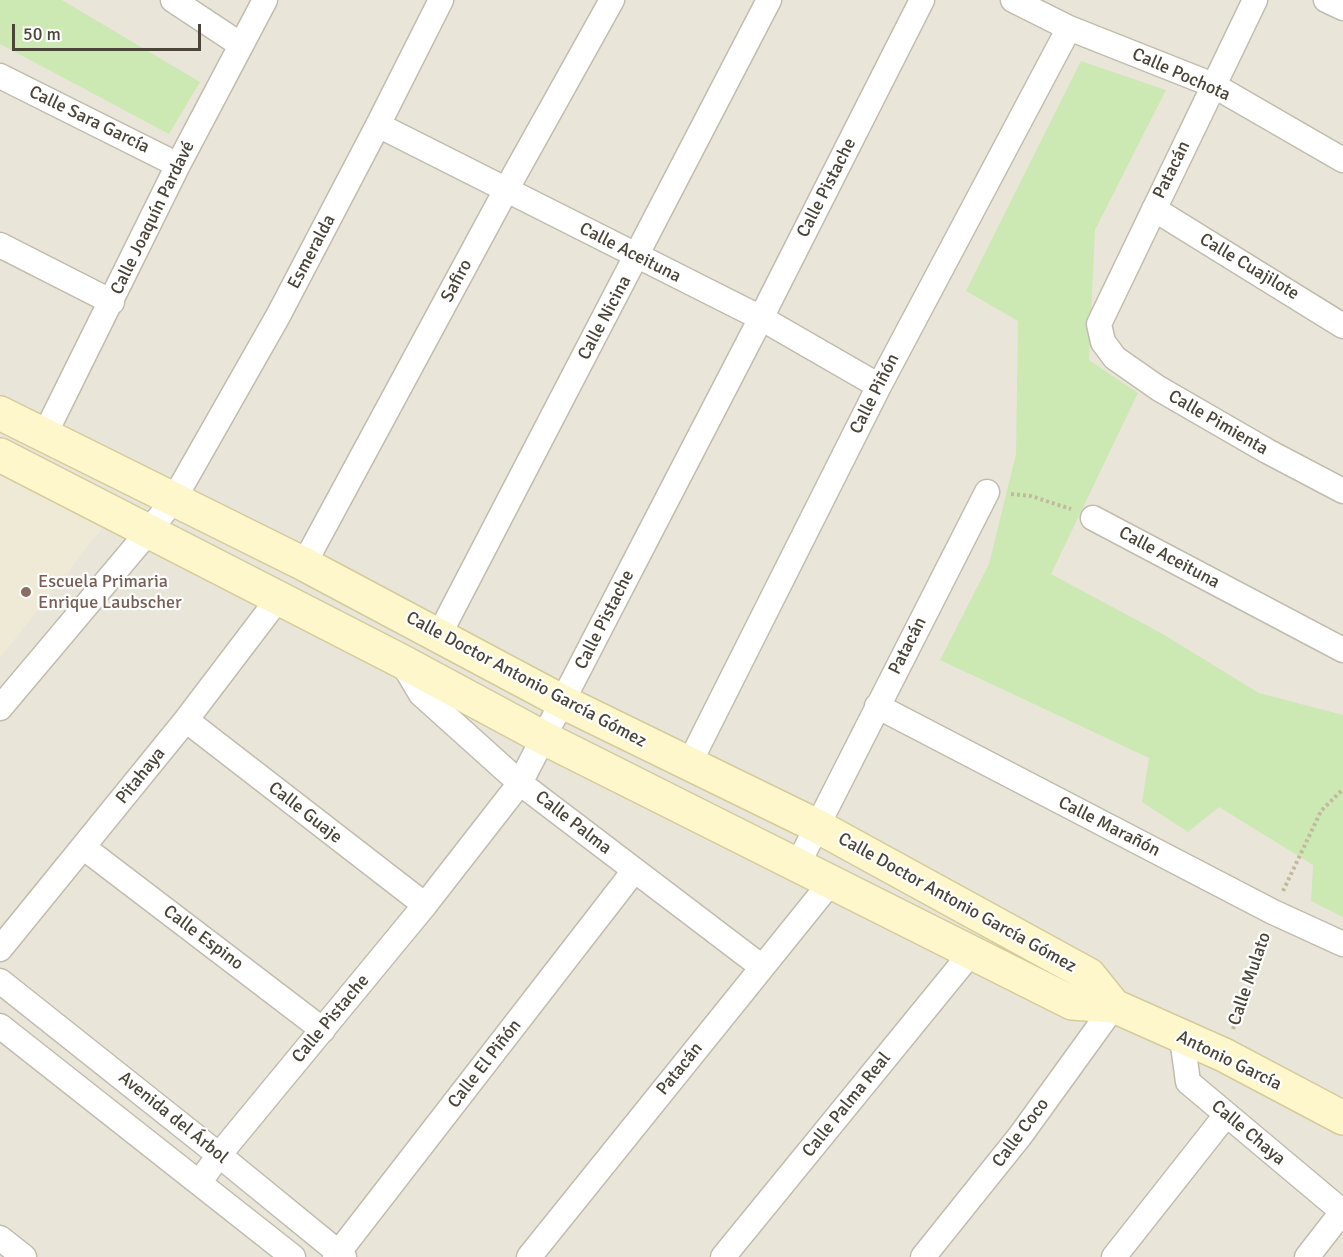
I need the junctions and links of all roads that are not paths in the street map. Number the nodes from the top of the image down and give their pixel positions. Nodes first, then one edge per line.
1 (173, 0) edge
2 (265, 0) edge
3 (441, 0) edge
4 (612, 0) edge
5 (769, 0) edge
6 (922, 0) edge
7 (1014, 0) edge
8 (1255, 0) edge
9 (1326, 0) edge
10 (1343, 8) edge
11 (1069, 28) junction
12 (241, 45) junction
13 (0, 76) edge
14 (1213, 85) junction
15 (378, 125) junction
16 (1343, 160) edge
17 (178, 165) junction
18 (506, 190) junction
19 (1154, 209) junction
20 (0, 245) edge
21 (637, 256) junction
22 (112, 302) junction
23 (761, 318) junction
24 (1343, 326) edge
25 (1103, 342) joint
26 (879, 386) junction
27 (0, 413) edge
28 (44, 436) junction
29 (0, 455) edge
30 (1343, 491) edge
31 (987, 492) road end
32 (174, 499) junction
33 (1093, 518) road end
34 (149, 531) junction
35 (304, 564) junction
36 (278, 599) junction
37 (439, 635) junction
38 (1343, 650) edge
39 (401, 661) junction
40 (563, 702) junction
41 (877, 706) junction
42 (0, 708) edge
43 (186, 720) junction
44 (544, 738) junction
45 (689, 764) junction
46 (520, 783) junction
47 (817, 826) junction
48 (83, 847) junction
49 (798, 864) junction
50 (634, 871) junction
51 (831, 882) junction
52 (425, 905) junction
53 (1343, 944) edge
54 (0, 949) edge
55 (971, 953) junction
56 (762, 967) junction
57 (0, 981) edge
58 (1114, 1006) junction
59 (0, 1026) edge
60 (323, 1030) junction
61 (1182, 1038) junction
62 (1226, 1115) junction
63 (1343, 1118) edge
64 (219, 1155) junction
65 (199, 1183) junction
66 (1343, 1212) edge
67 (0, 1238) edge
68 (339, 1256) edge
69 (24, 1257) edge
70 (293, 1257) edge
71 (529, 1257) edge
72 (723, 1257) edge
73 (924, 1257) edge
74 (1114, 1257) edge
75 (1307, 1257) edge

1 - 12 street
2 - 12 street, Calle Joaquín Pardavé
3 - 15 street, Esmeralda
4 - 18 street, Safiro
5 - 21 street, Calle Nicina
6 - 23 street, Calle Pistache
7 - 11 street, Calle Pochota
8 - 14 street, Patacán
9 - 10 street
11 - 14 street, Calle Pochota
11 - 26 street, Calle Piñón
12 - 17 street, Calle Joaquín Pardavé
13 - 17 street, Calle Sara García
14 - 16 street, Calle Pochota
14 - 19 street, Patacán
15 - 18 street, Calle Aceituna
15 - 32 street, Esmeralda
17 - 22 street, Calle Joaquín Pardavé
18 - 21 street, Calle Aceituna
18 - 35 street, Safiro
19 - 24 street, Calle Cuajilote
19 - 25 street, Patacán
20 - 22 street
21 - 23 street, Calle Aceituna
21 - 37 street, Calle Nicina
22 - 28 street, Calle Joaquín Pardavé
23 - 26 street, Calle Aceituna
23 - 40 street, Calle Pistache
25 - 30 street, Calle Pimienta
26 - 45 street, Calle Piñón
27 - 28 street, Calle Doctor Antonio García Gómez
28 - 32 street, Calle Doctor Antonio García Gómez
29 - 34 street, Calle Doctor Antonio García Gómez
31 - 41 street, Patacán
32 - 34 street, Esmeralda
32 - 35 street, Calle Doctor Antonio García Gómez
33 - 38 street, Calle Aceituna
34 - 36 street, Calle Doctor Antonio García Gómez
34 - 42 street, Esmeralda
35 - 37 street, Calle Doctor Antonio García Gómez
36 - 39 street, Calle Doctor Antonio García Gómez
36 - 43 street, Pitahaya
37 - 40 street, Calle Doctor Antonio García Gómez
39 - 44 street, Calle Doctor Antonio García Gómez
39 - 46 street, Calle Palma
40 - 44 street, Calle Pistache
40 - 45 street, Calle Doctor Antonio García Gómez
41 - 47 street, Patacán
41 - 53 street, Calle Marañón
43 - 48 street, Pitahaya
43 - 52 street, Calle Guaje
44 - 46 street, Calle Pistache
44 - 49 street, Calle Doctor Antonio García Gómez
45 - 47 street, Calle Doctor Antonio García Gómez
46 - 50 street, Calle Palma
46 - 52 street, Calle Pistache
47 - 49 street, Patacán
47 - 58 street, Calle Doctor Antonio García Gómez
48 - 54 street, Pitahaya
48 - 60 street, Calle Espino
49 - 51 street, Calle Doctor Antonio García Gómez
50 - 56 street, Calle Palma
50 - 68 street, Calle El Piñón
51 - 55 street, Calle Doctor Antonio García Gómez
51 - 56 street, Patacán
52 - 60 street, Calle Pistache
55 - 58 street, Calle Doctor Antonio García Gómez
55 - 72 street, Calle Palma Real
56 - 71 street, Patacán
57 - 64 street, Avenida del Árbol
58 - 61 street, Antonio García
58 - 73 street, Calle Coco
59 - 65 street, Avenida del Árbol
60 - 64 street, Calle Pistache
61 - 62 street, Calle Chaya
61 - 63 street, Antonio García
62 - 66 street, Calle Chaya
62 - 74 street
64 - 65 street, Calle Pistache
64 - 68 street, Avenida del Árbol
65 - 70 street, Avenida del Árbol
66 - 75 street
67 - 69 street

